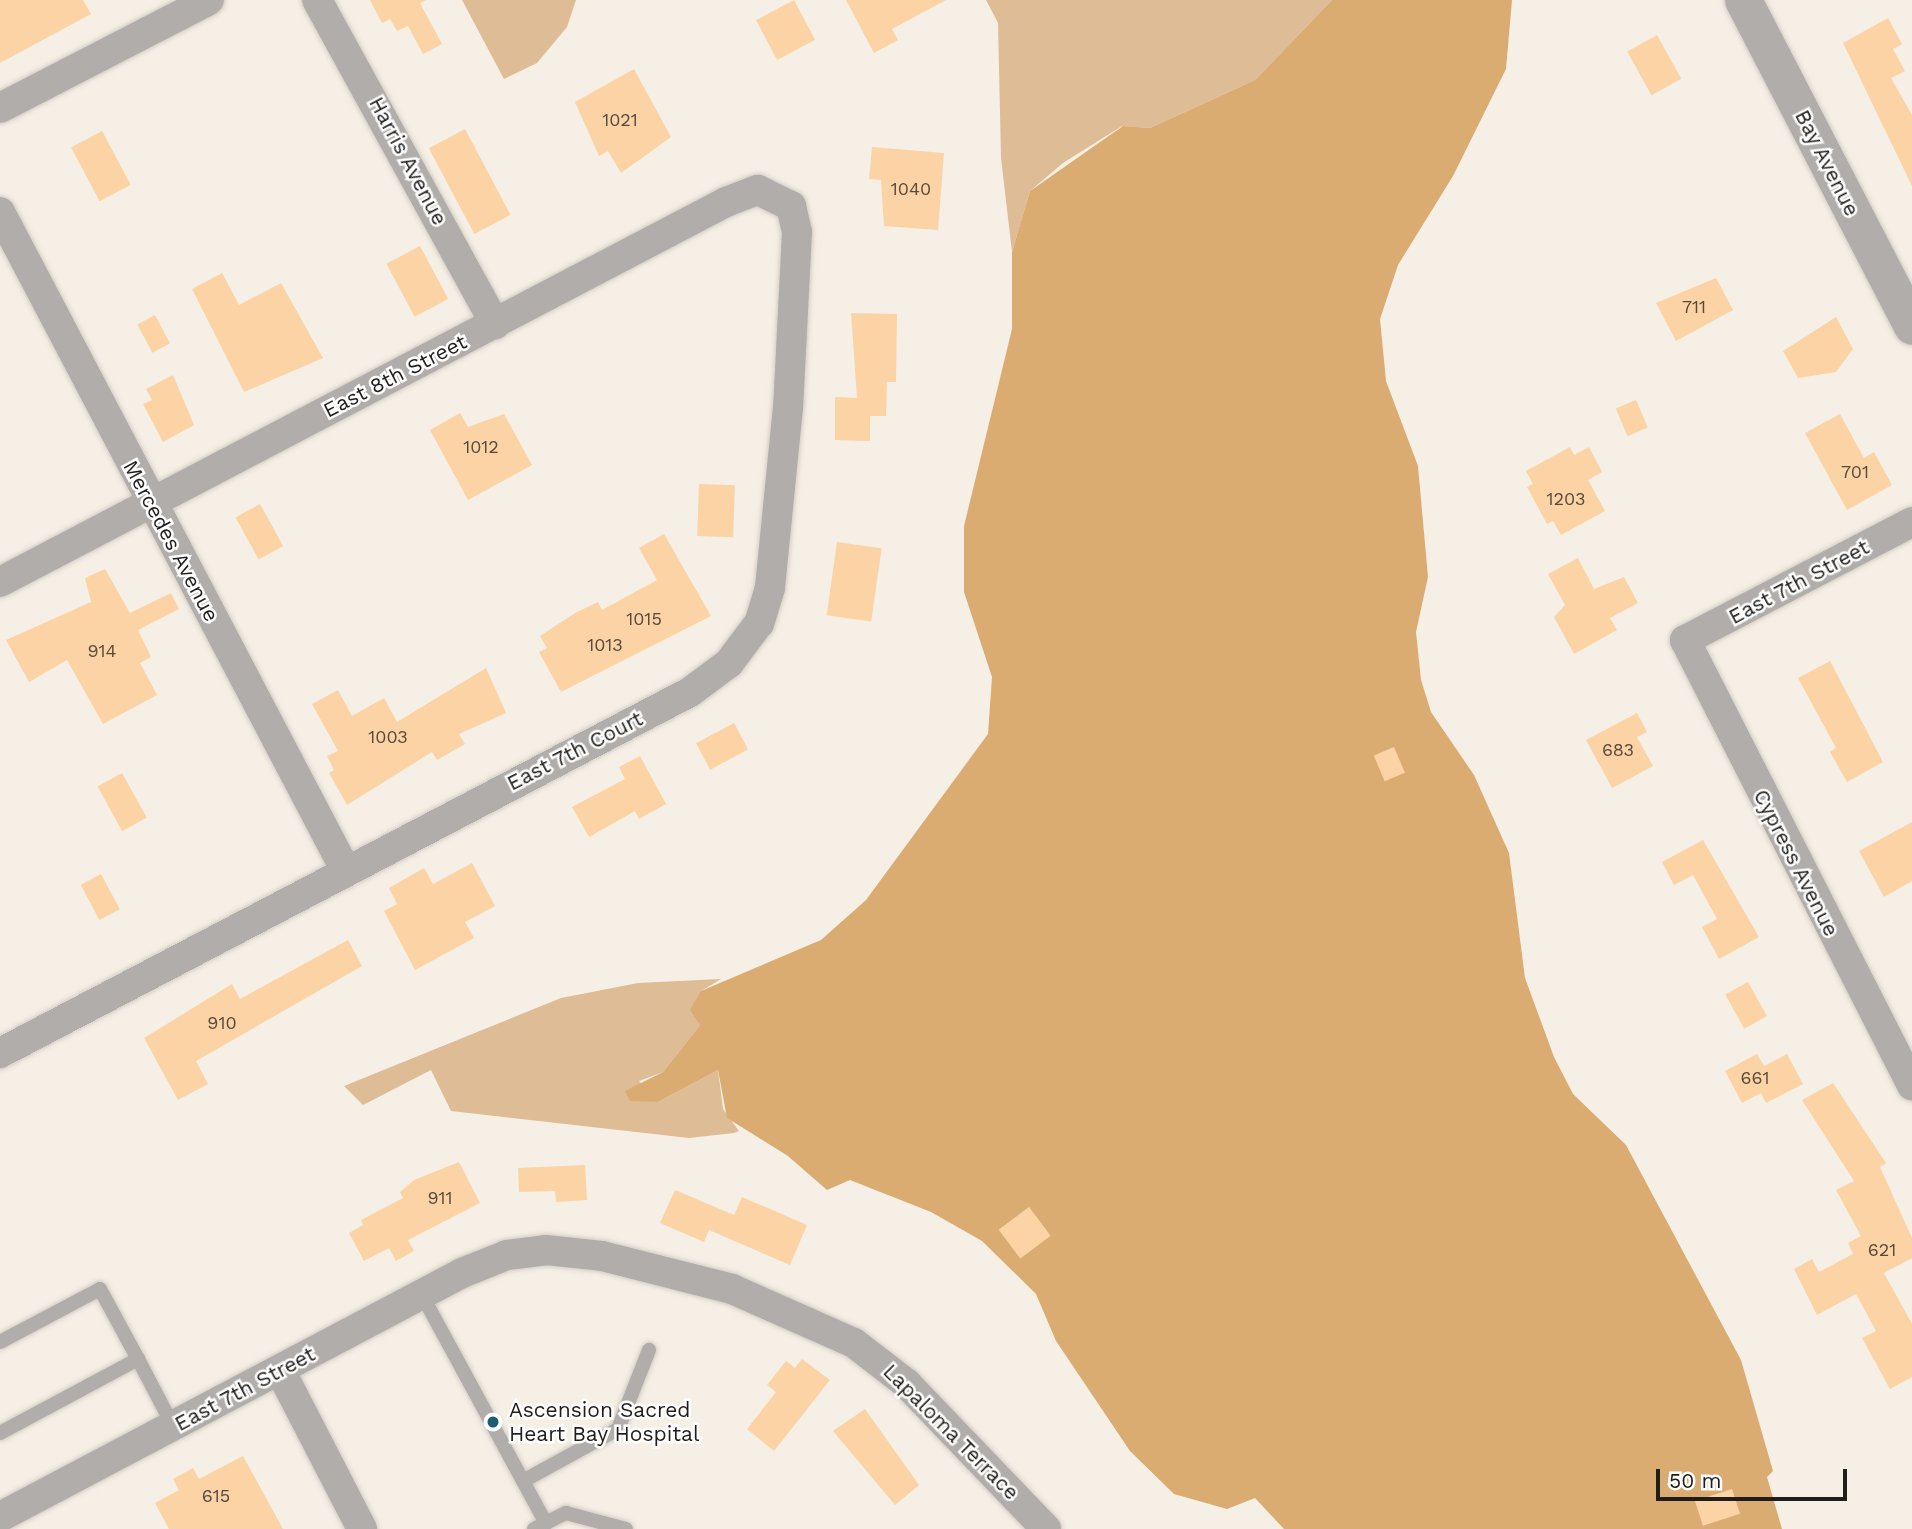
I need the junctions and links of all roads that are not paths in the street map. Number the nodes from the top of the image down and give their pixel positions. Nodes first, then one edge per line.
1 (209, 0) edge
2 (317, 0) edge
3 (1743, 0) edge
4 (0, 108) edge
5 (791, 206) joint
6 (0, 212) edge
7 (495, 324) junction
8 (1912, 326) edge
9 (149, 502) junction
10 (1912, 522) edge
11 (0, 582) edge
12 (1685, 640) joint
13 (345, 869) junction
14 (0, 1053) edge
15 (1912, 1085) edge
16 (489, 1261) joint
17 (422, 1295) junction
18 (0, 1342) edge
19 (649, 1350) dead end
20 (138, 1359) junction
21 (280, 1370) junction
22 (173, 1426) junction
23 (0, 1433) edge
24 (523, 1480) junction
25 (0, 1517) edge
26 (540, 1526) edge
27 (362, 1529) edge
28 (626, 1529) edge
29 (1046, 1529) edge

1 - 4 street
2 - 7 street, Harris Avenue
3 - 8 street, Bay Avenue
5 - 7 street, East 8th Street
5 - 13 street, East 7th Court
6 - 9 street, Mercedes Avenue
7 - 9 street, East 8th Street
9 - 11 street, East 8th Street
9 - 13 street, Mercedes Avenue
10 - 12 street, East 7th Street
12 - 15 street, Cypress Avenue
13 - 14 street, East 7th Court
16 - 17 street, East 7th Street
16 - 29 street, Lapaloma Terrace
17 - 21 street, East 7th Street
17 - 24 lane
18 - 20 lane
19 - 24 lane
20 - 22 lane
20 - 23 lane
21 - 22 street, East 7th Street
21 - 27 street
22 - 25 street, East 7th Street
24 - 26 lane
26 - 28 lane

